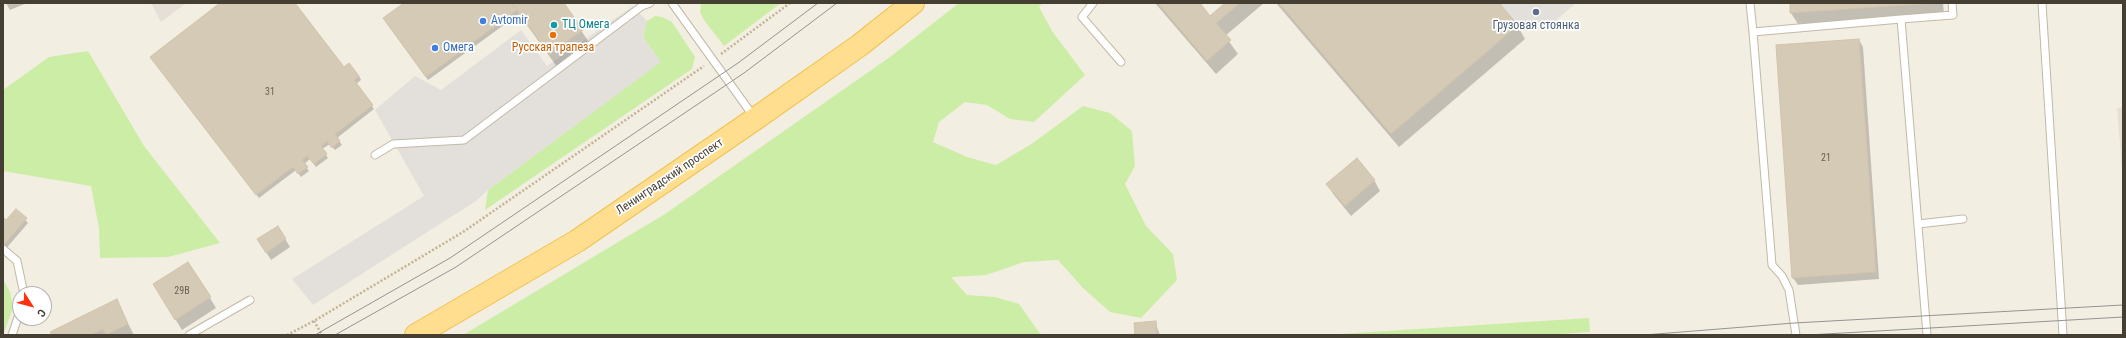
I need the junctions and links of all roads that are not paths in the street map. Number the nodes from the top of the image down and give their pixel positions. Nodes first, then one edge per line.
1 (650, 3) edge
2 (672, 3) edge
3 (913, 3) edge
4 (1093, 3) edge
5 (1750, 3) edge
6 (1952, 3) edge
7 (2042, 3) edge
8 (1901, 19) junction
9 (1753, 32) junction
10 (1120, 62) dead end
11 (755, 119) junction
12 (375, 155) dead end
13 (1963, 219) dead end
14 (1918, 224) junction
15 (3, 249) edge
16 (22, 286) edge
17 (250, 300) dead end
18 (189, 335) edge
19 (416, 335) edge
20 (1796, 335) edge
21 (1927, 335) edge
22 (2063, 335) edge

1 - 12 lane
2 - 11 lane
3 - 11 main road, Ленинградский проспект
4 - 10 lane
5 - 9 lane
6 - 8 lane
7 - 22 lane
8 - 9 lane
8 - 14 lane
9 - 20 lane
11 - 19 main road, Ленинградский проспект
13 - 14 lane
14 - 21 lane
15 - 16 lane
17 - 18 lane

